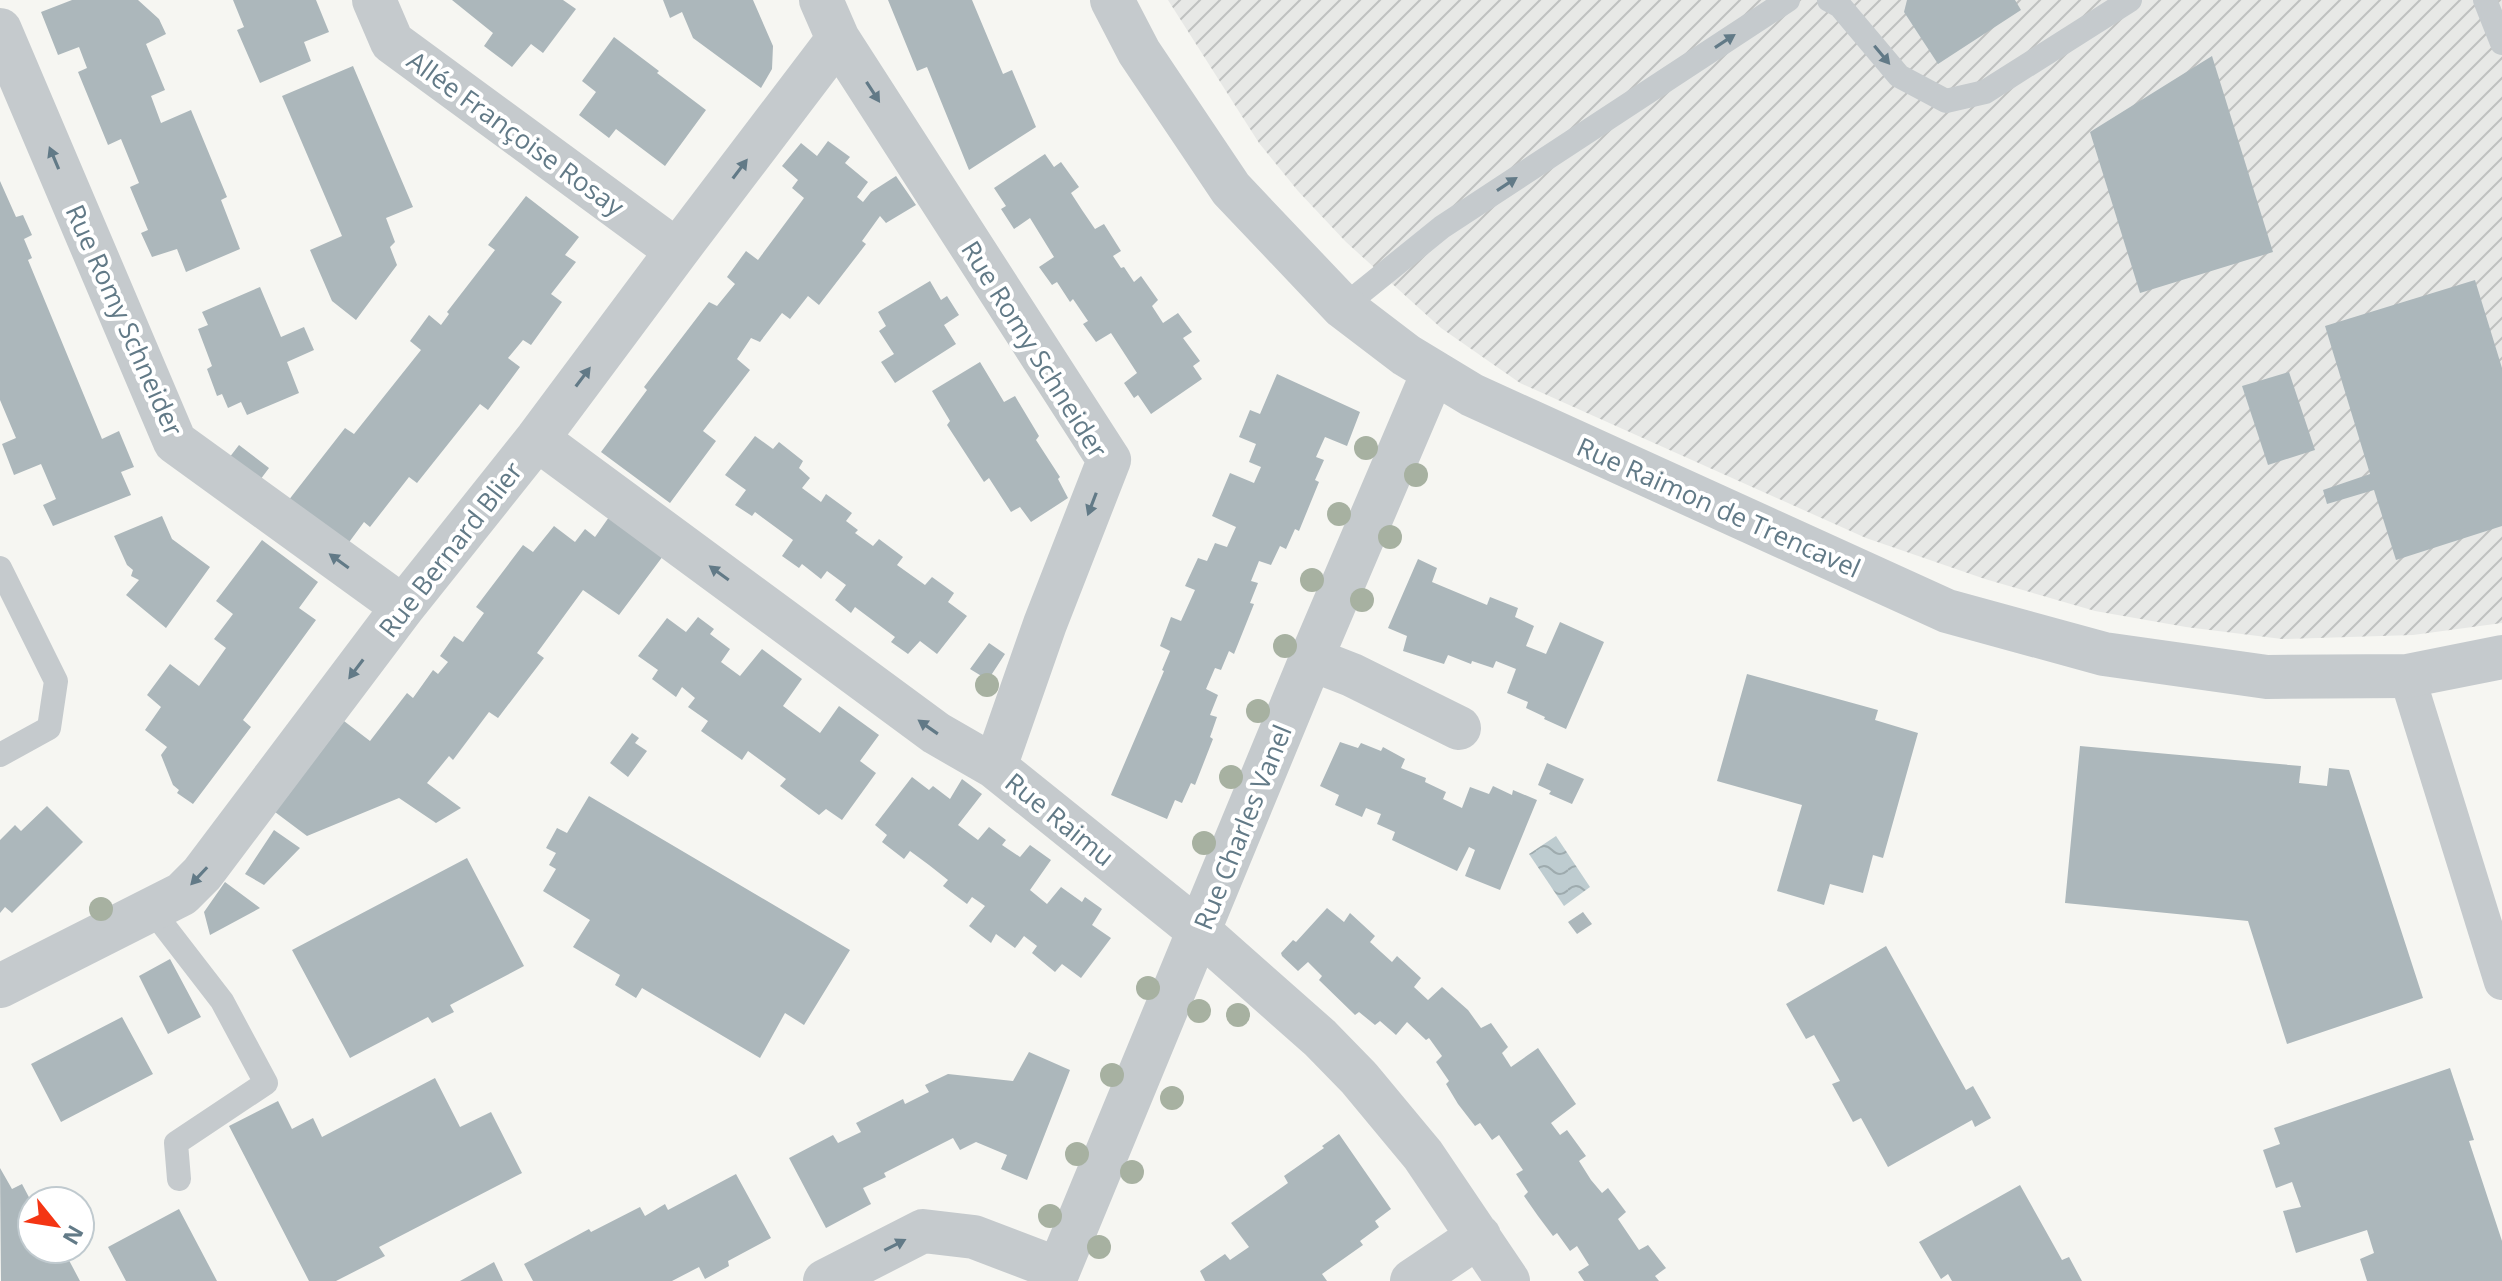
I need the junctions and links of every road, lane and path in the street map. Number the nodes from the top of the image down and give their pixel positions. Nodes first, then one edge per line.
1 (374, 0) edge
2 (821, 0) edge
3 (1112, 0) edge
4 (1788, 0) edge
5 (1829, 0) edge
6 (2130, 0) edge
7 (2485, 0) edge
8 (0, 30) edge
9 (838, 39) junction
10 (2502, 43) edge
11 (677, 251) junction
12 (1343, 307) junction
13 (1433, 373) junction
14 (537, 439) junction
15 (0, 568) edge
16 (403, 607) junction
17 (2502, 657) edge
18 (1311, 659) junction
19 (2407, 676) junction
20 (1459, 728) dead end
21 (0, 755) edge
22 (995, 767) junction
23 (151, 909) junction
24 (1199, 931) junction
25 (2502, 982) edge
26 (0, 986) edge
27 (179, 1179) dead end
28 (1479, 1236) junction
29 (1056, 1275) edge
30 (825, 1281) edge
31 (1412, 1281) edge
32 (1508, 1281) edge

1 - 11 street, Allée Françoise Rosay
2 - 9 street, Rue Romy Schneider
3 - 12 street, Rue Raimon de Trencavel
12 -> 4 lane
5 -> 6 lane
7 - 10 lane
16 -> 8 street, Rue Romy Schneider
11 -> 9 street, Rue Bernard Blier
9 -> 22 street, Rue Romy Schneider
14 -> 11 street, Rue Bernard Blier
12 - 13 street, Rue Raimon de Trencavel
13 - 18 street, Rue Charles Vanel
13 - 19 street, Rue Raimon de Trencavel
14 - 16 street, Rue Bernard Blier
22 -> 14 street, Rue Raimu
15 - 21 lane
16 -> 23 street, Rue Bernard Blier
17 - 19 street, Rue Raimon de Trencavel
18 - 20 street
18 - 24 street, Rue Charles Vanel
19 - 25 street
22 - 24 street, Rue Raimu
23 - 26 street, Rue Bernard Blier
23 - 27 lane
24 - 28 street, Rue Raimu
24 - 29 street, Rue Charles Vanel
28 - 31 street
28 - 32 street, Rue Raimu
30 -> 29 street

